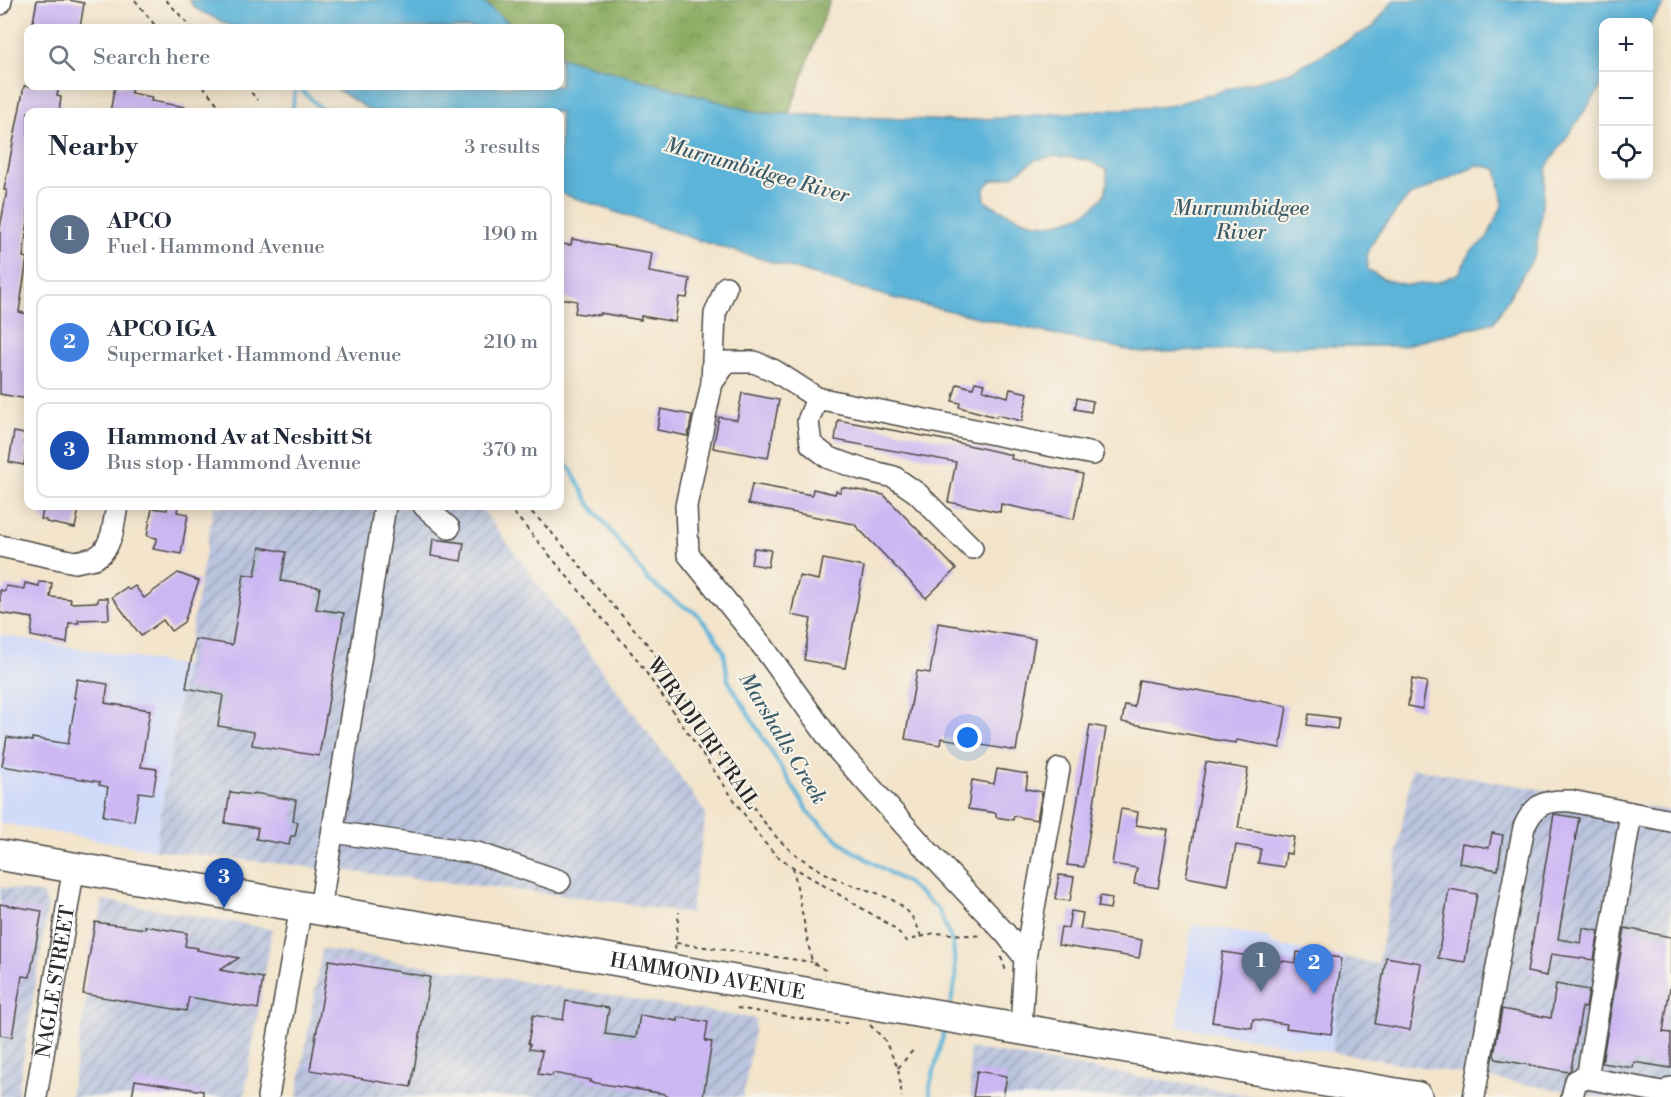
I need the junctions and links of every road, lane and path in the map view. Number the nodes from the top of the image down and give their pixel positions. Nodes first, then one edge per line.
1 (135, 0) edge
2 (166, 0) edge
3 (155, 24) edge
4 (188, 24) edge
5 (205, 90) edge
6 (249, 90) edge
7 (258, 100) dead end
8 (221, 108) edge
9 (726, 287) dead end
10 (712, 383) junction
11 (817, 398) junction
12 (1093, 454) dead end
13 (116, 510) edge
14 (384, 510) edge
15 (429, 510) edge
16 (511, 510) edge
17 (530, 510) edge
18 (449, 528) dead end
19 (0, 546) edge
20 (972, 548) dead end
21 (1059, 769) dead end
22 (1631, 813) junction
23 (1671, 821) edge
24 (333, 832) junction
25 (0, 855) edge
26 (74, 866) junction
27 (793, 867) junction
28 (560, 881) dead end
29 (311, 907) junction
30 (678, 912) dead end
31 (921, 936) junction
32 (989, 937) dead end
33 (999, 949) dead end
34 (675, 956) junction
35 (1024, 958) junction
36 (812, 962) junction
37 (825, 970) dead end
38 (1006, 973) dead end
39 (737, 1008) dead end
40 (847, 1023) dead end
41 (867, 1023) dead end
42 (1021, 1029) junction
43 (914, 1049) dead end
44 (898, 1068) junction
45 (1587, 1078) junction
46 (1671, 1088) edge
47 (36, 1097) edge
48 (268, 1097) edge
49 (902, 1097) edge
50 (1417, 1097) edge
51 (1474, 1097) edge
52 (1572, 1097) edge

1 - 3 path
2 - 4 path
5 - 8 path
6 - 7 path
9 - 10 street
10 - 11 street
10 - 35 street
11 - 12 street
11 - 20 street
13 - 19 street
14 - 24 street
15 - 18 street
16 - 27 path, WIRADJURI TRAIL
17 - 31 path
21 - 35 street
22 - 23 street
22 - 45 street
22 - 51 street
24 - 28 street
24 - 29 street
25 - 26 highway, HAMMOND AVENUE
26 - 29 highway, HAMMOND AVENUE
26 - 47 street, NAGLE STREET
27 - 31 path, WIRADJURI TRAIL
27 - 36 path
29 - 34 highway, HAMMOND AVENUE
29 - 48 street
30 - 34 path
31 - 32 path
33 - 38 path
34 - 36 path
34 - 42 highway, HAMMOND AVENUE
35 - 42 street
36 - 37 path
39 - 40 path
41 - 44 path
42 - 50 highway, HAMMOND AVENUE
43 - 44 path
44 - 49 path
45 - 46 street
45 - 52 street

